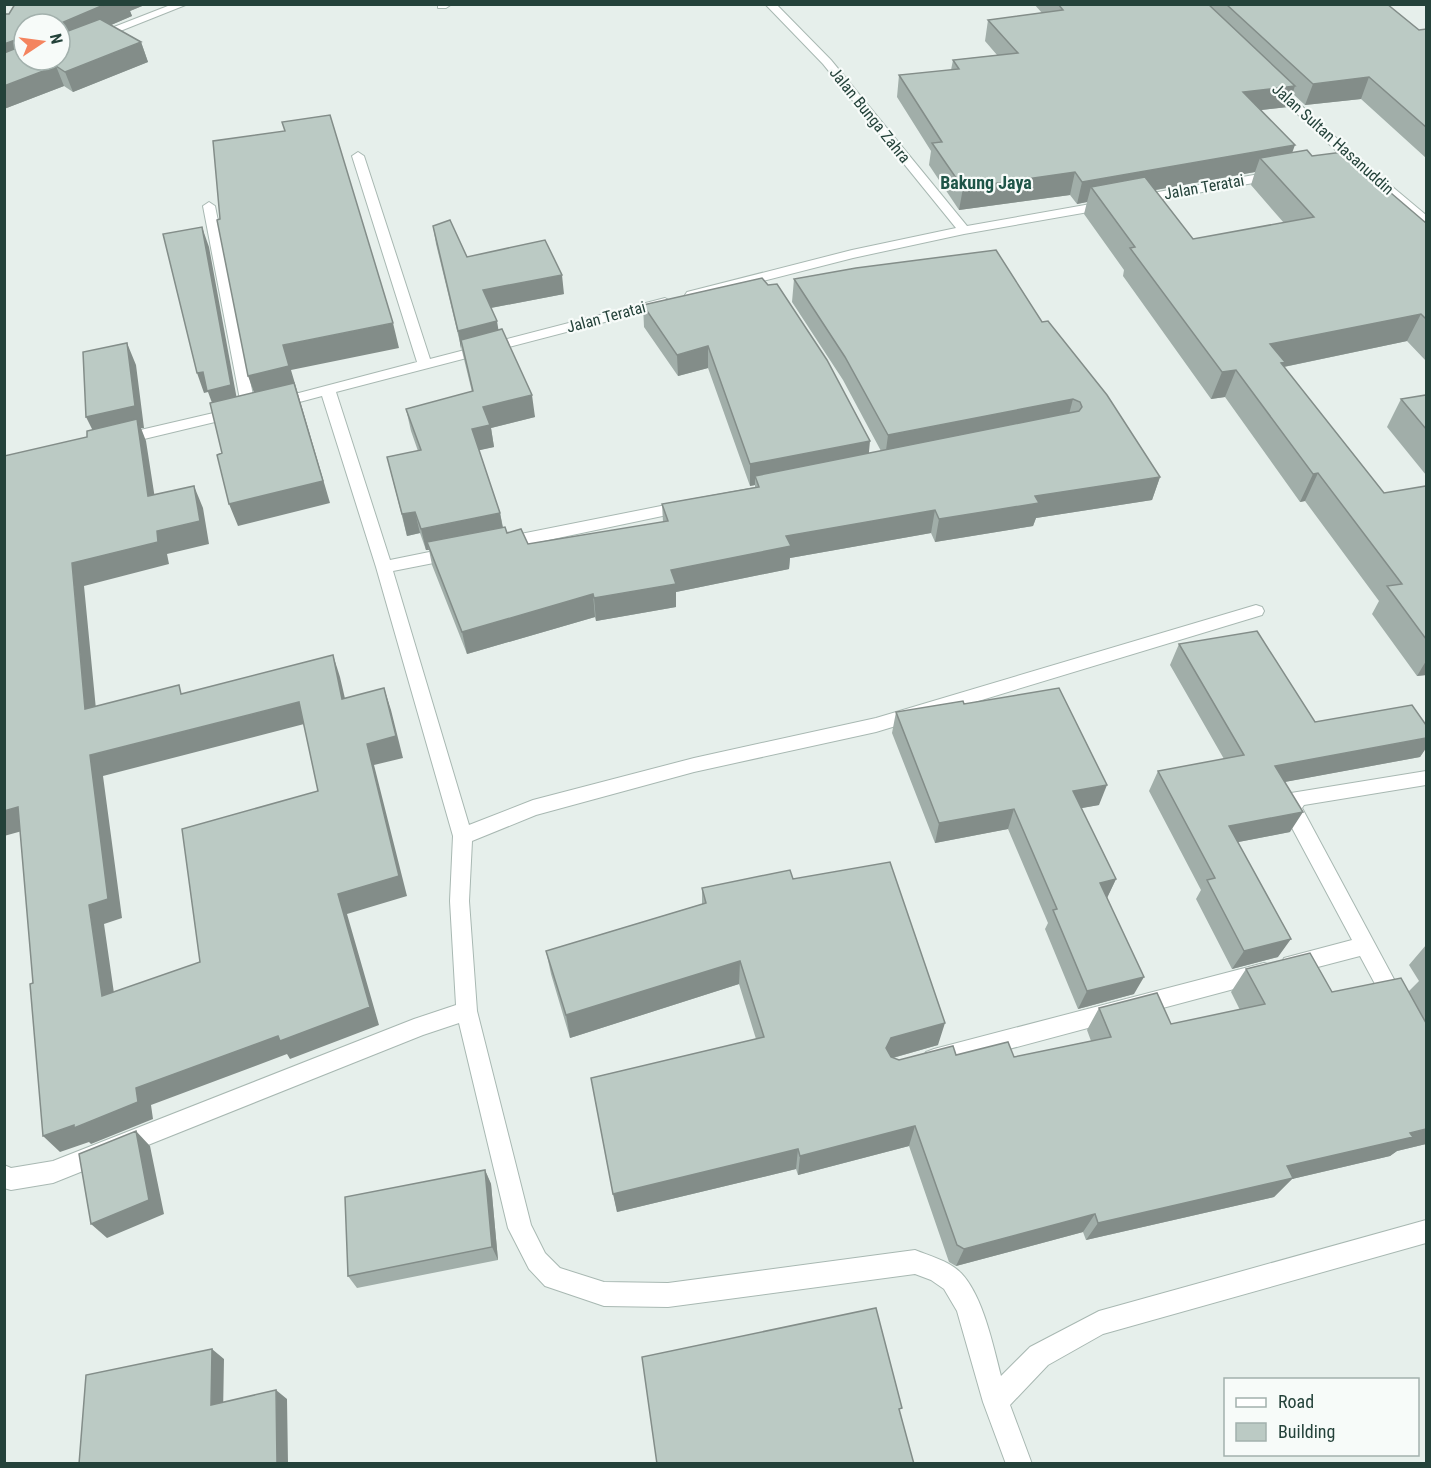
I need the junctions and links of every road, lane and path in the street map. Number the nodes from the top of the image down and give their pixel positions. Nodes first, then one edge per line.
1 (183, 4) edge
2 (770, 4) edge
3 (72, 47) edge
4 (1261, 74) edge
5 (358, 156) dead end
6 (1354, 161) junction
7 (1331, 165) edge
8 (1286, 173) edge
9 (209, 206) dead end
10 (1426, 221) edge
11 (964, 230) junction
12 (425, 365) junction
13 (328, 391) junction
14 (249, 410) junction
15 (102, 444) edge
16 (707, 502) edge
17 (488, 546) edge
18 (465, 551) edge
19 (384, 567) junction
20 (1256, 611) dead end
21 (1426, 778) edge
22 (463, 836) junction
23 (1365, 946) junction
24 (467, 1011) junction
25 (1404, 1017) edge
26 (917, 1063) edge
27 (4, 1176) edge
28 (1426, 1232) edge
29 (996, 1402) junction
30 (1018, 1464) edge

1 - 3 street
2 - 11 street, Jalan Bunga Zahra
4 - 6 street, Jalan Sultan Hasanuddin
5 - 12 street
6 - 7 street
6 - 10 street, Jalan Sultan Hasanuddin
8 - 11 street, Jalan Teratai
9 - 14 street
11 - 12 street, Jalan Teratai
12 - 13 street, Jalan Teratai
13 - 14 street, Jalan Teratai
13 - 19 street
14 - 15 street, Jalan Teratai
16 - 17 street
18 - 19 street
19 - 22 street
20 - 22 street
21 - 23 street
22 - 24 street
23 - 25 street
23 - 26 street
24 - 27 street
24 - 29 street
28 - 29 street
29 - 30 street

